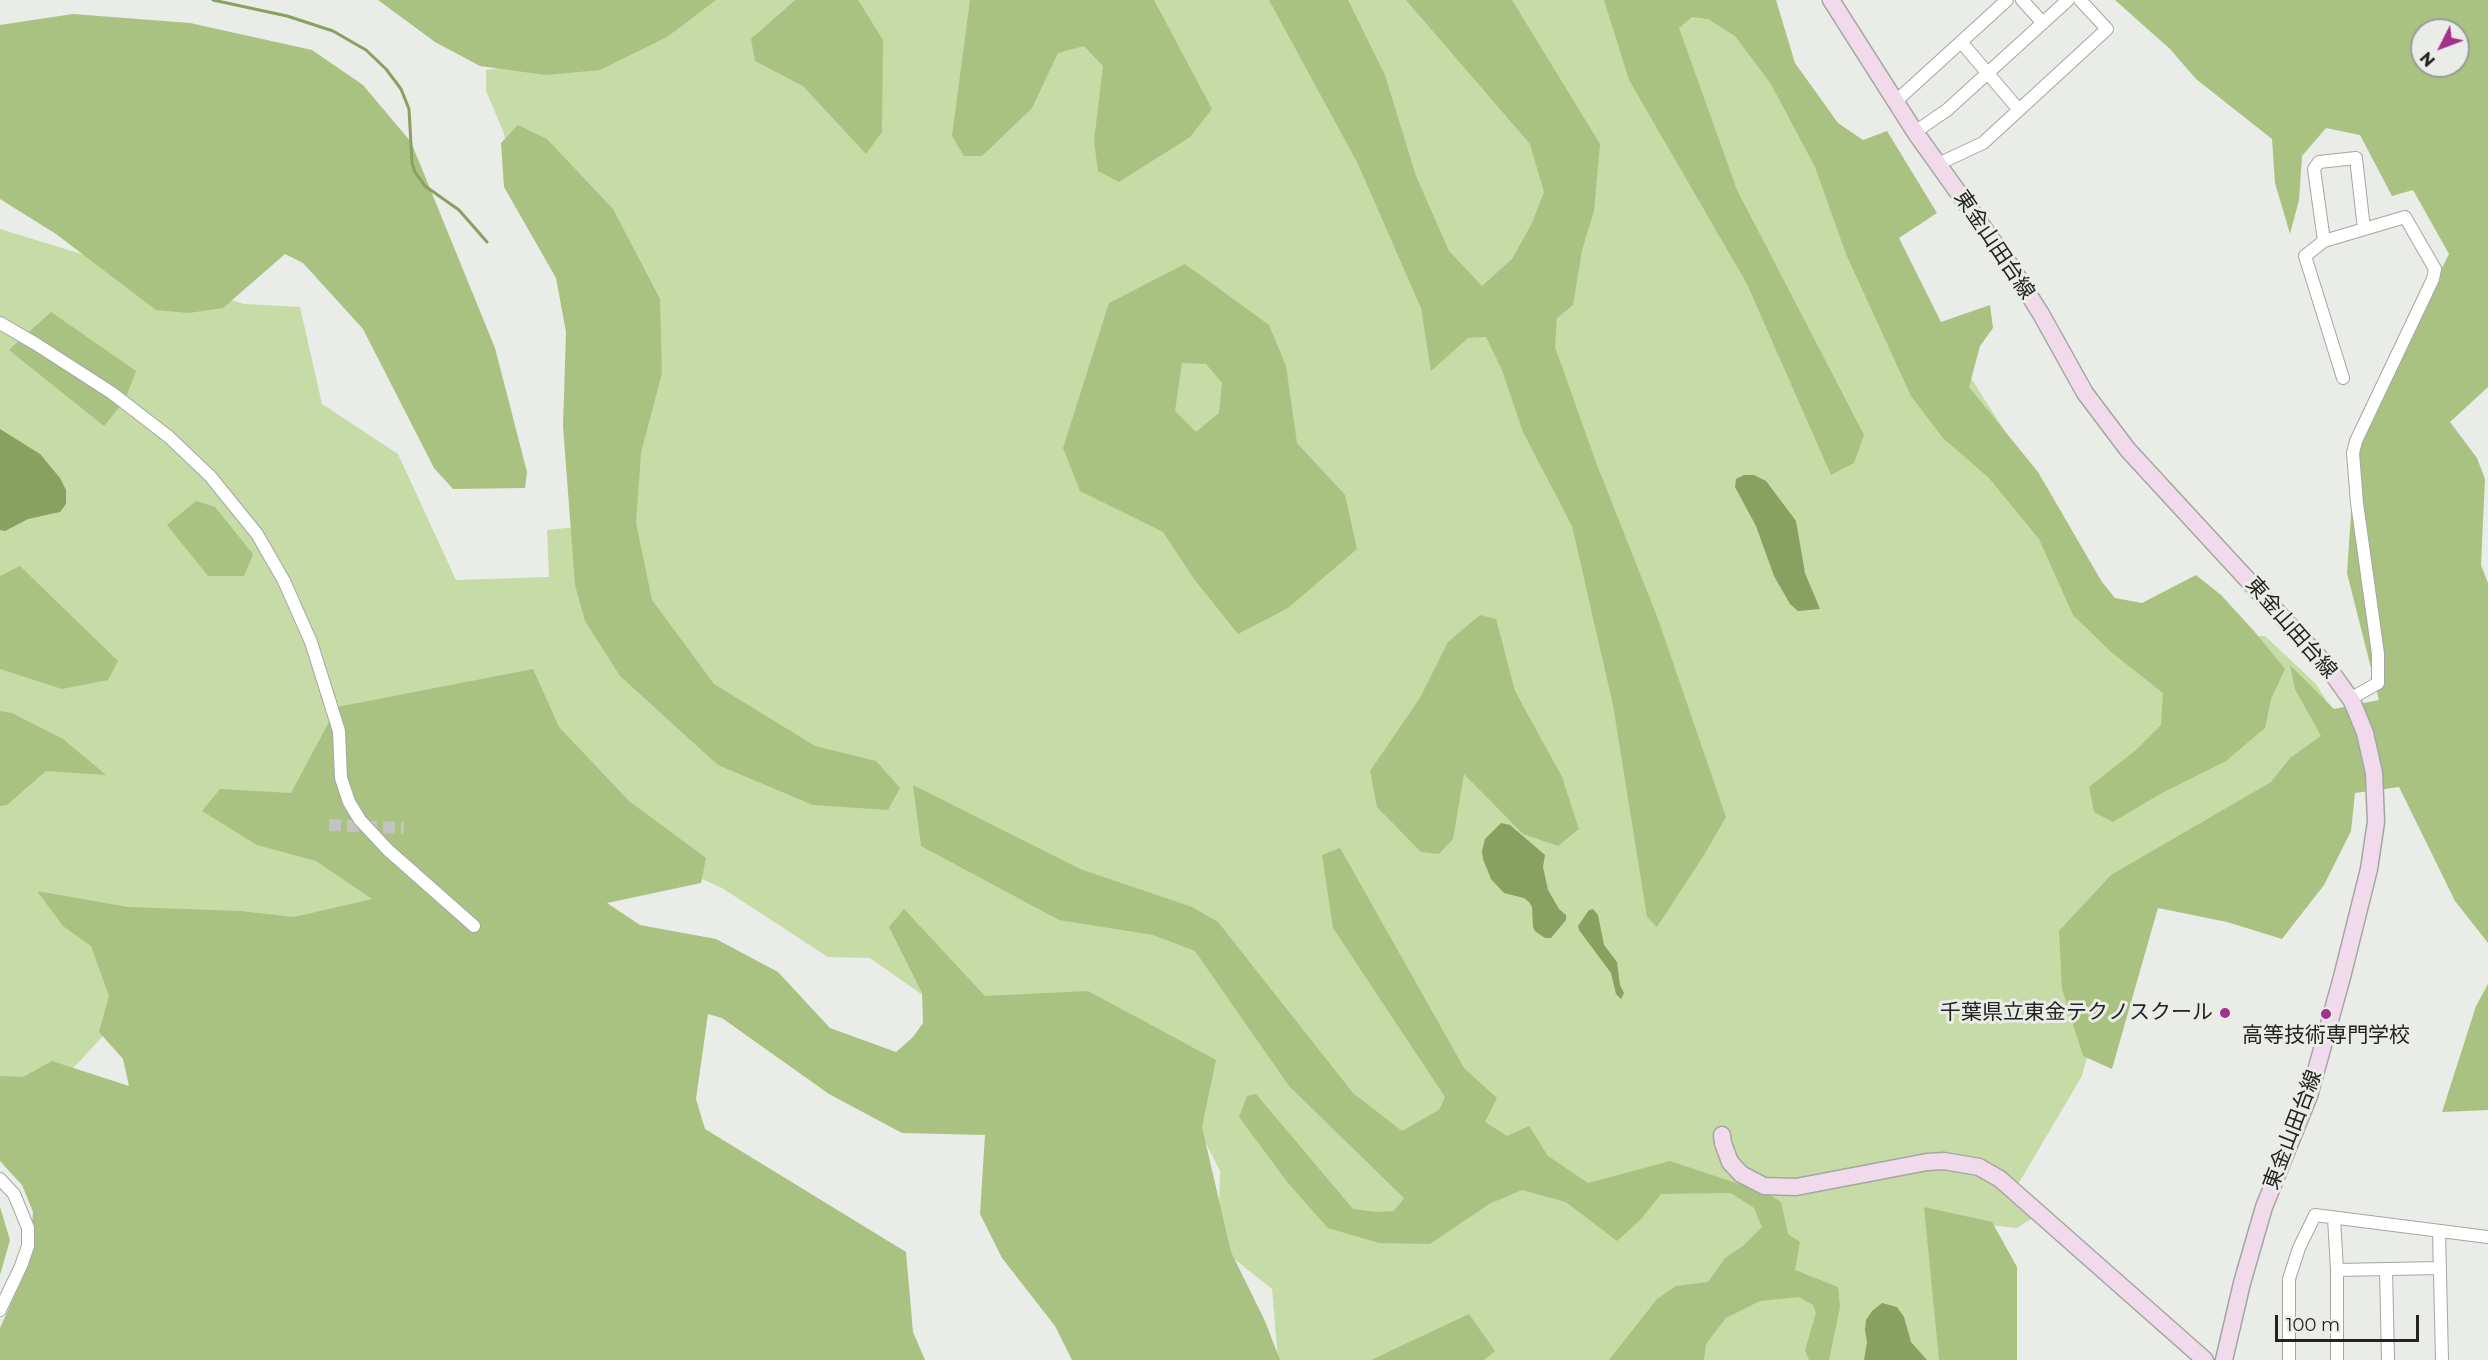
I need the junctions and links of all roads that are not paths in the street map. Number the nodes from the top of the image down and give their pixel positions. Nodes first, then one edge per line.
1 (1831, 0) edge
2 (2007, 0) edge
3 (2022, 0) edge
4 (2068, 0) edge
5 (2080, 0) edge
6 (2043, 23) junction
7 (1962, 43) junction
8 (1988, 73) junction
9 (1895, 102) junction
10 (2019, 110) junction
11 (1915, 132) junction
12 (1938, 164) junction
13 (2364, 229) junction
14 (2324, 241) junction
15 (0, 323) edge
16 (2343, 378) dead end
17 (2350, 699) junction
18 (474, 926) dead end
19 (1722, 1135) dead end
20 (0, 1179) edge
21 (2334, 1218) junction
22 (2439, 1231) junction
23 (2488, 1237) edge
24 (2440, 1268) junction
25 (2386, 1269) junction
26 (2337, 1270) junction
27 (0, 1310) edge
28 (2205, 1360) edge
29 (2224, 1360) edge
30 (2289, 1360) edge
31 (2337, 1360) edge
32 (2388, 1360) edge
33 (2442, 1360) edge

1 - 9 main road, 東金山田台線
2 - 7 street
3 - 6 street
4 - 6 street
5 - 10 street
6 - 8 street
7 - 8 street
7 - 9 street
8 - 10 street
8 - 11 street
9 - 11 main road, 東金山田台線
10 - 12 street
11 - 12 main road, 東金山田台線
12 - 17 main road, 東金山田台線
13 - 14 street
13 - 14 street
13 - 17 street
14 - 16 street
15 - 18 street
17 - 29 main road, 東金山田台線
19 - 28 main road
20 - 27 street
21 - 22 street
21 - 26 street
21 - 30 street
22 - 23 street
22 - 24 street
24 - 25 street
24 - 33 street
25 - 26 street
25 - 32 street
26 - 31 street

